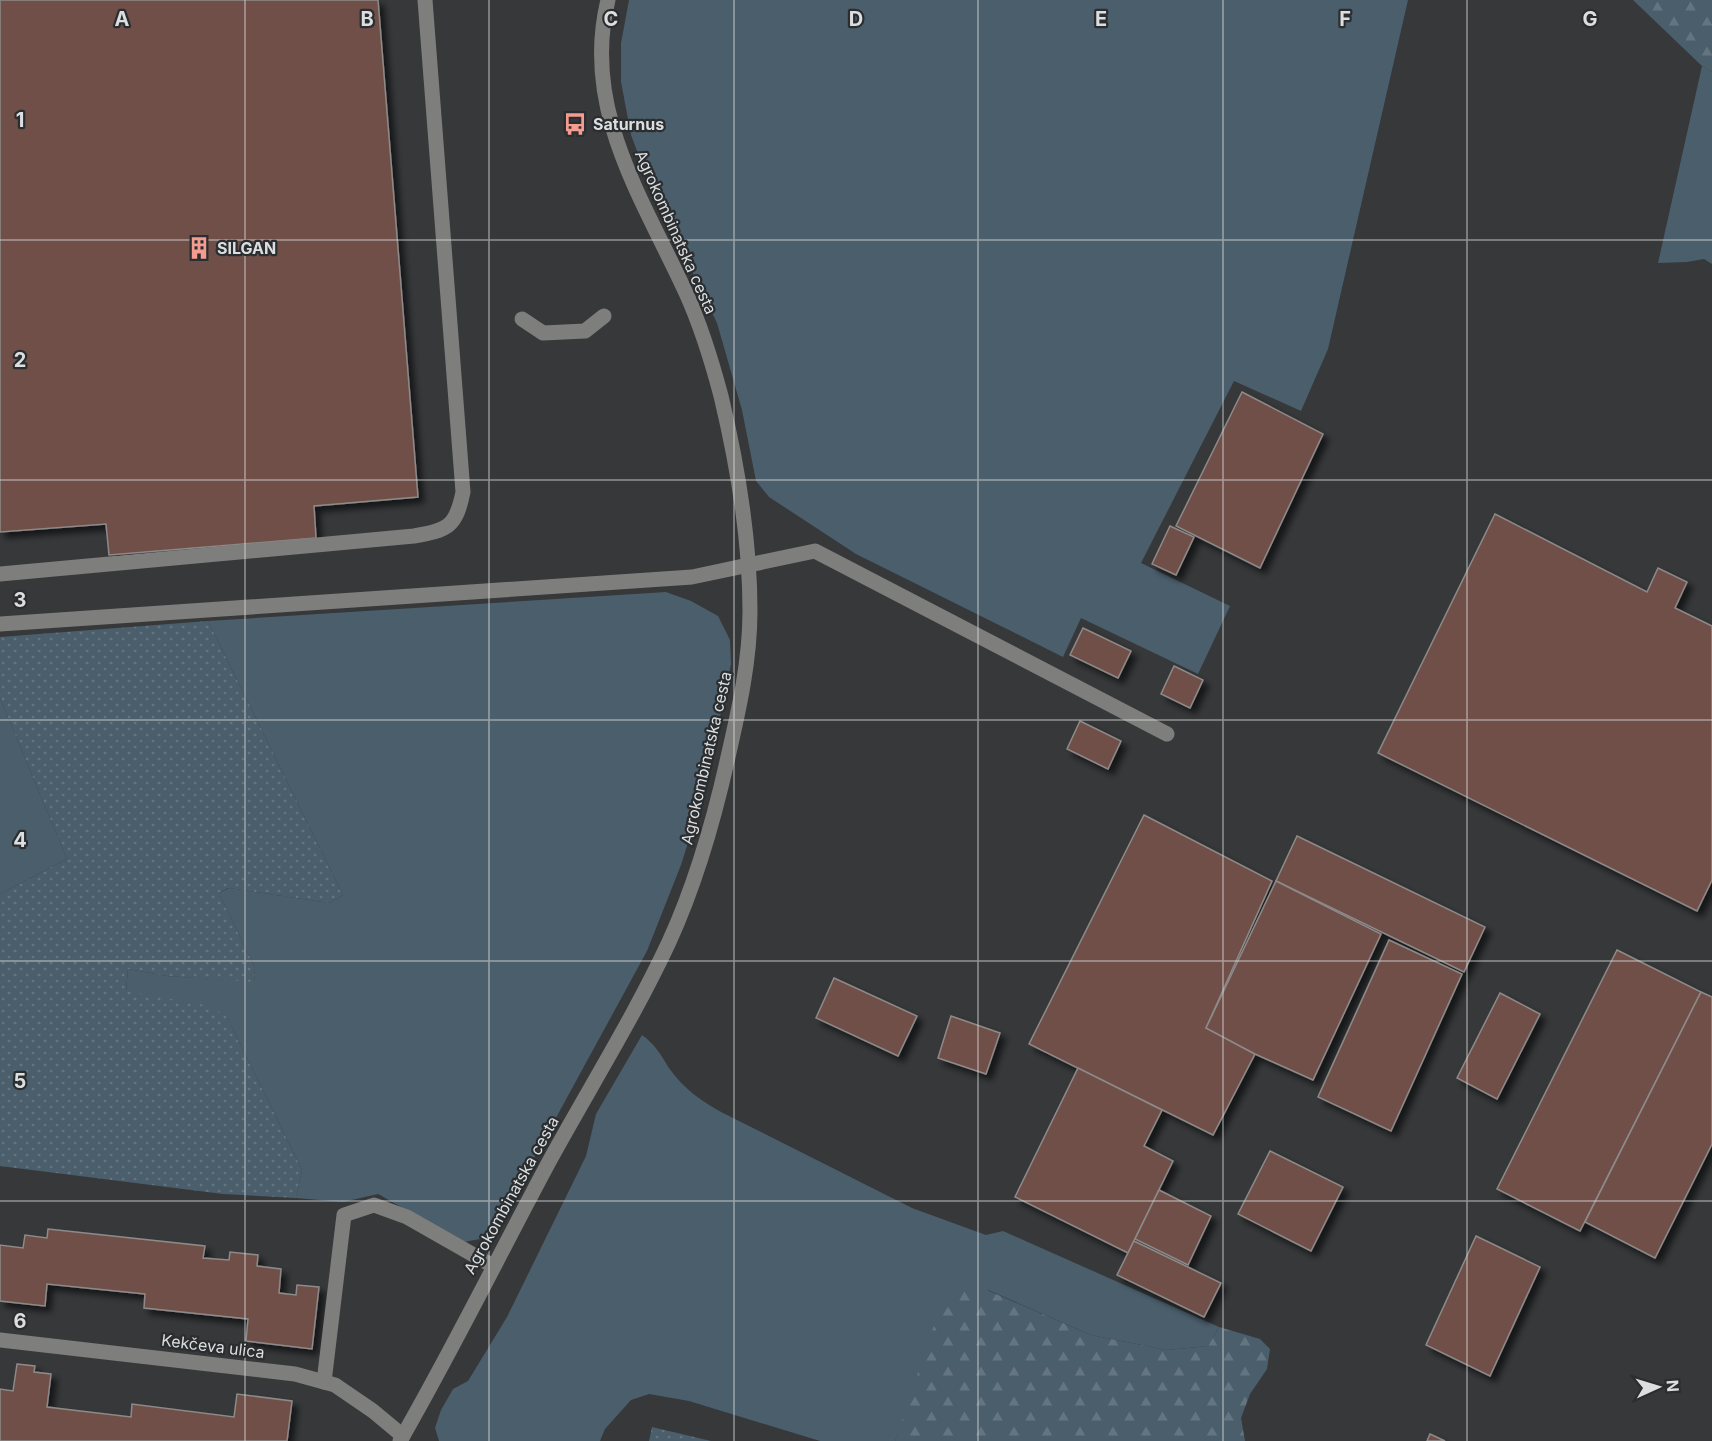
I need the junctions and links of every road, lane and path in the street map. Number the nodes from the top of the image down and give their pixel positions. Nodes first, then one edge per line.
1 (424, 0) edge
2 (608, 0) edge
3 (604, 316) dead end
4 (522, 319) dead end
5 (748, 564) junction
6 (0, 574) edge
7 (0, 624) edge
8 (1167, 735) dead end
9 (493, 1266) junction
10 (0, 1340) edge
11 (324, 1382) junction
12 (402, 1439) edge

1 - 6 street
2 - 5 street, Agrokombinatska cesta
3 - 4 street
5 - 7 street
5 - 8 street
5 - 9 street, Agrokombinatska cesta
9 - 11 street
9 - 12 street, Agrokombinatska cesta
10 - 11 street, Kekčeva ulica
11 - 12 street, Kekčeva ulica

